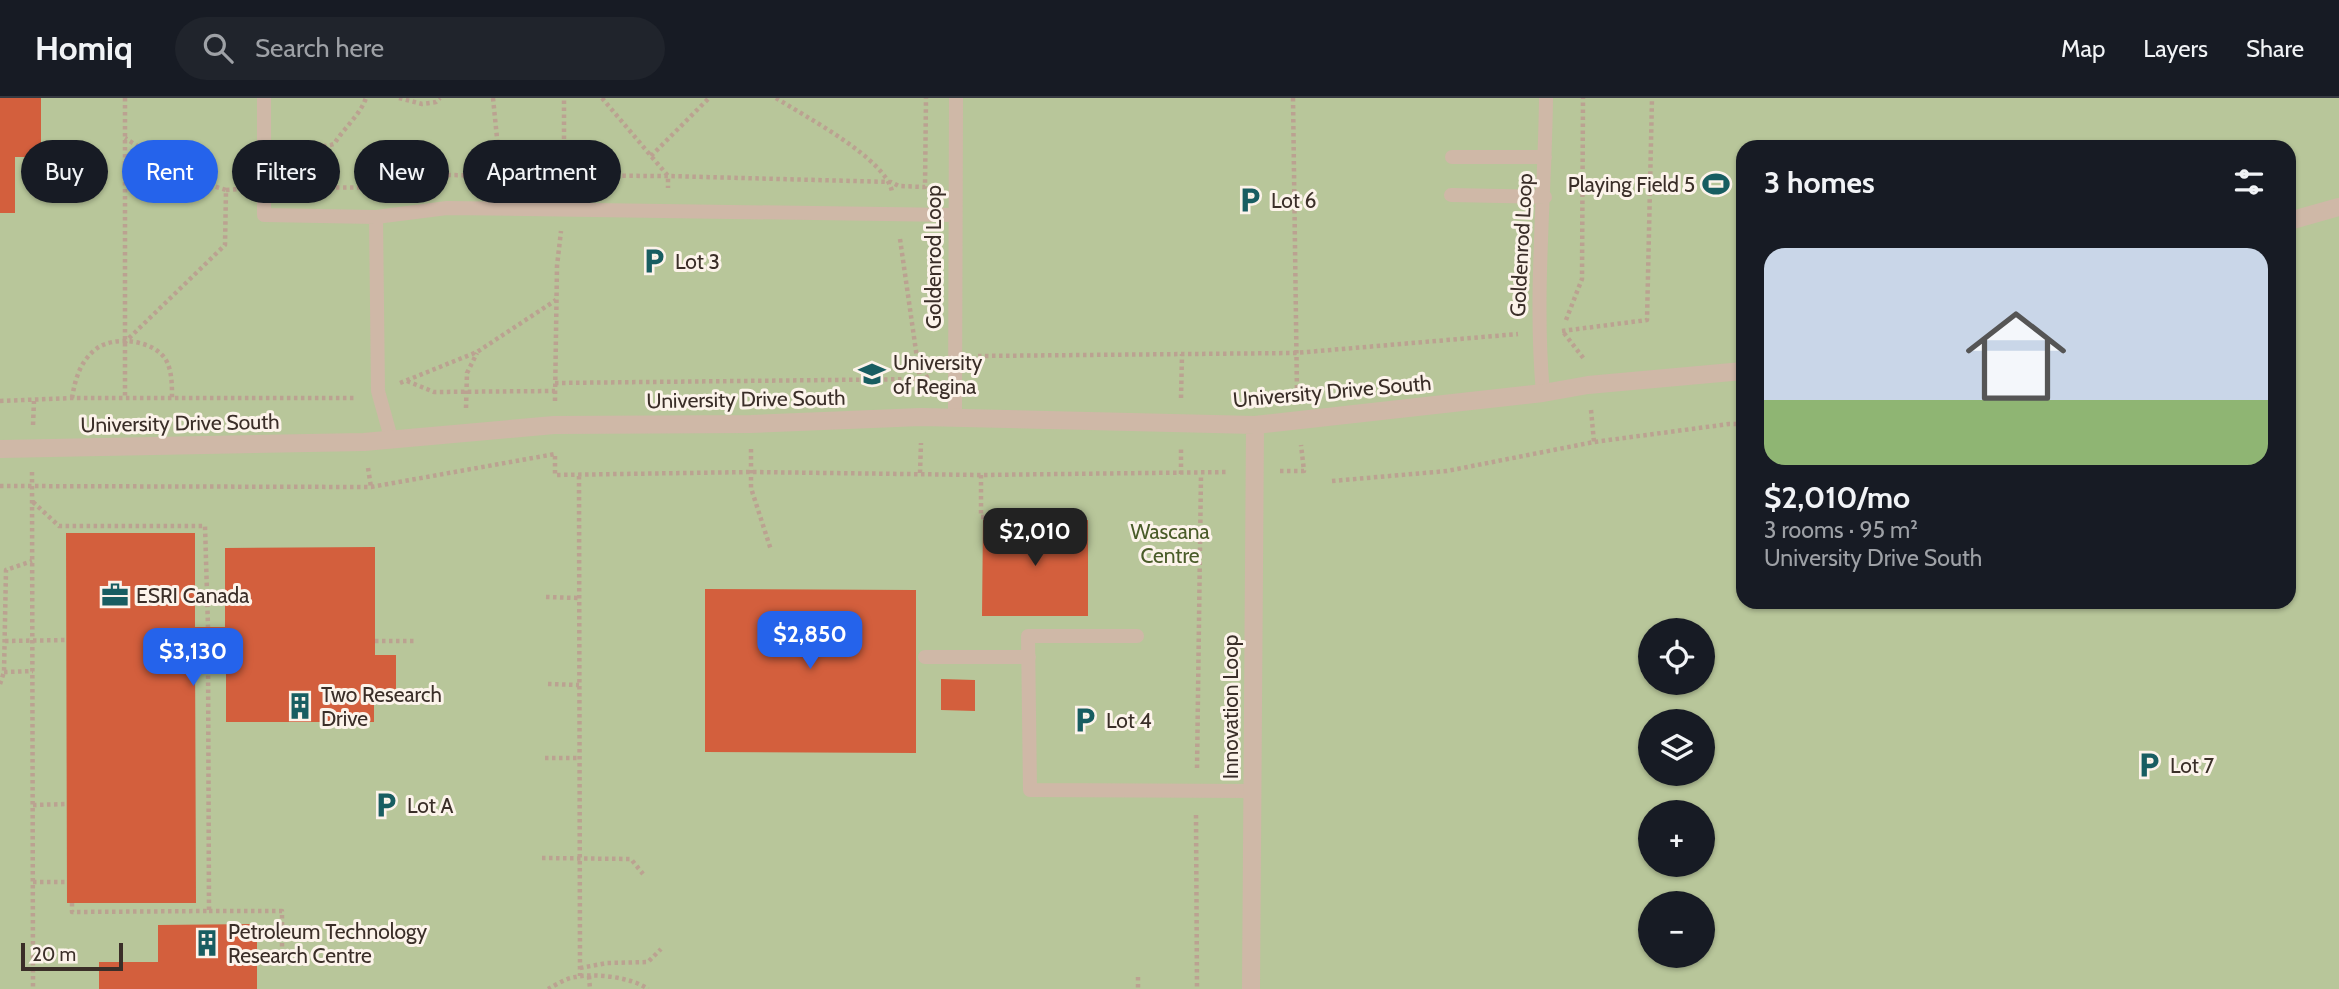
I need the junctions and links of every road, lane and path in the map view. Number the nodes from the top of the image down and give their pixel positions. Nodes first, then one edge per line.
1 (125, 98) edge
2 (264, 98) edge
3 (366, 98) edge
4 (399, 98) edge
5 (440, 98) edge
6 (493, 98) edge
7 (564, 98) edge
8 (601, 98) edge
9 (709, 98) edge
10 (776, 98) edge
11 (926, 98) edge
12 (956, 98) edge
13 (1293, 98) edge
14 (1546, 98) edge
15 (1583, 98) edge
16 (1652, 98) edge
17 (125, 138) junction
18 (264, 140) edge
19 (336, 140) edge
20 (497, 140) edge
21 (564, 140) edge
22 (651, 156) junction
23 (1452, 157) dead end
24 (1545, 157) junction
25 (463, 175) edge
26 (621, 176) edge
27 (668, 176) junction
28 (891, 182) junction
29 (340, 187) edge
30 (226, 190) junction
31 (232, 190) edge
32 (1451, 195) dead end
33 (1545, 197) junction
34 (264, 203) edge
35 (564, 203) edge
36 (2339, 207) edge
37 (564, 208) junction
38 (668, 210) junction
39 (895, 214) junction
40 (954, 215) junction
41 (376, 217) junction
42 (2296, 219) edge
43 (556, 300) junction
44 (1562, 331) junction
45 (1537, 332) junction
46 (124, 343) junction
47 (1294, 352) junction
48 (1583, 355) dead end
49 (954, 367) junction
50 (1736, 372) edge
51 (922, 379) junction
52 (407, 380) junction
53 (555, 383) junction
54 (378, 391) junction
55 (555, 391) junction
56 (1542, 393) junction
57 (72, 398) junction
58 (125, 398) junction
59 (172, 398) junction
60 (0, 401) edge
61 (34, 401) junction
62 (955, 416) junction
63 (921, 417) junction
64 (1298, 420) junction
65 (751, 424) junction
66 (1736, 424) edge
67 (554, 425) junction
68 (1255, 425) junction
69 (391, 438) junction
70 (0, 449) edge
71 (32, 450) junction
72 (555, 454) junction
73 (1255, 471) junction
74 (751, 472) junction
75 (920, 473) junction
76 (1201, 474) junction
77 (981, 475) junction
78 (579, 476) junction
79 (1332, 481) dead end
80 (32, 485) junction
81 (0, 486) edge
82 (32, 502) junction
83 (999, 517) dead end
84 (771, 550) dead end
85 (32, 561) junction
86 (546, 597) dead end
87 (579, 598) junction
88 (208, 627) dead end
89 (1137, 635) dead end
90 (67, 640) dead end
91 (5, 641) junction
92 (33, 641) junction
93 (374, 641) dead end
94 (417, 641) dead end
95 (208, 648) dead end
96 (925, 657) dead end
97 (1029, 657) junction
98 (33, 671) junction
99 (4, 672) junction
100 (0, 684) edge
101 (548, 684) dead end
102 (579, 685) junction
103 (545, 758) dead end
104 (579, 758) junction
105 (1196, 791) junction
106 (1252, 791) junction
107 (67, 804) dead end
108 (33, 805) junction
109 (542, 858) dead end
110 (579, 859) junction
111 (643, 874) dead end
112 (33, 882) junction
113 (67, 882) dead end
114 (72, 902) dead end
115 (209, 911) junction
116 (661, 948) dead end
117 (282, 953) dead end
118 (580, 968) junction
119 (580, 976) junction
120 (589, 976) junction
121 (1138, 977) dead end
122 (33, 989) edge
123 (548, 989) edge
124 (590, 989) edge
125 (648, 989) edge
126 (1138, 989) edge
127 (1197, 989) edge
128 (1251, 989) edge

1 - 17 path
2 - 18 lane
3 - 19 path
4 - 5 path
6 - 20 path
7 - 21 path
8 - 22 path
9 - 22 path
10 - 28 path
11 - 28 path
12 - 40 lane, Goldenrod Loop
13 - 47 path
14 - 24 lane, Goldenrod Loop
15 - 44 path
16 - 44 path
17 - 30 path
17 - 46 path
22 - 27 path
23 - 24 lane
24 - 33 lane, Goldenrod Loop
25 - 29 path
26 - 27 path
27 - 28 path
27 - 38 path
28 - 39 path
30 - 31 path
30 - 46 path
32 - 33 lane
33 - 45 lane, Goldenrod Loop
34 - 41 lane
35 - 37 path
36 - 42 street
37 - 38 lane
37 - 41 lane
37 - 43 path
38 - 39 lane
39 - 40 lane
39 - 51 path
40 - 49 lane, Goldenrod Loop
41 - 54 lane
43 - 52 path
43 - 53 path
44 - 45 path
44 - 48 path
45 - 47 path
45 - 56 lane, Goldenrod Loop
46 - 57 path
46 - 58 path
46 - 59 path
47 - 49 path
47 - 64 path
49 - 51 path
49 - 62 lane, Goldenrod Loop
50 - 56 street, University Drive South
51 - 53 path
51 - 63 path
52 - 54 path
52 - 55 path
53 - 55 path
54 - 59 path
54 - 69 lane
55 - 67 path
56 - 64 street, University Drive South
57 - 58 path
57 - 61 path
58 - 59 path
60 - 61 path
61 - 71 path
62 - 63 street, University Drive South
62 - 68 street, University Drive South
63 - 65 street, University Drive South
63 - 75 path
64 - 68 street, University Drive South
64 - 73 path
65 - 67 street, University Drive South
65 - 74 path
66 - 79 path
67 - 69 street, University Drive South
67 - 72 path
68 - 73 street, Innovation Loop
69 - 71 street, University Drive South
70 - 71 street, University Drive South
71 - 80 path
72 - 78 path
72 - 80 path
73 - 76 path
73 - 106 street, Innovation Loop
74 - 75 path
74 - 78 path
74 - 84 path
75 - 77 path
76 - 77 path
76 - 105 path
77 - 83 path
78 - 87 path
80 - 81 path
80 - 82 path
82 - 85 path
82 - 88 path
85 - 91 path
85 - 92 path
86 - 87 path
87 - 102 path
89 - 97 lane
90 - 92 path
91 - 92 path
91 - 99 path
92 - 98 path
93 - 94 path
95 - 115 path
96 - 97 lane
97 - 105 lane
98 - 99 path
98 - 108 path
99 - 100 path
101 - 102 path
102 - 104 path
103 - 104 path
104 - 110 path
105 - 106 lane
105 - 127 path
106 - 128 street, Innovation Loop
107 - 108 path
108 - 112 path
109 - 110 path
110 - 111 path
110 - 118 path
112 - 113 path
112 - 122 path
114 - 115 path
115 - 117 path
116 - 118 path
118 - 119 path
119 - 120 path
119 - 123 path
120 - 124 path
120 - 125 path
121 - 126 path

